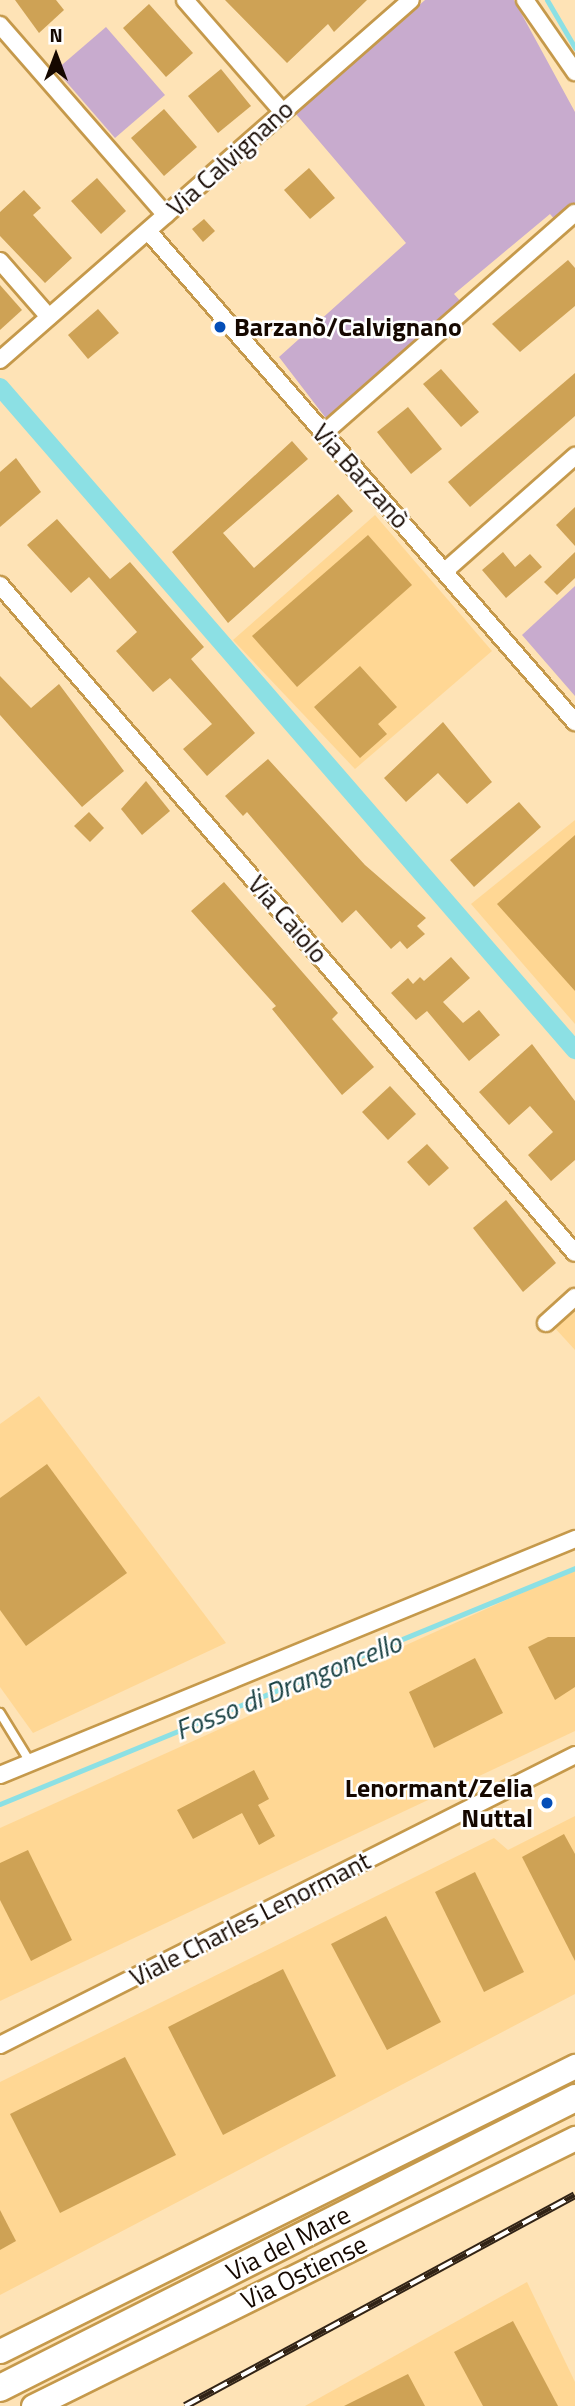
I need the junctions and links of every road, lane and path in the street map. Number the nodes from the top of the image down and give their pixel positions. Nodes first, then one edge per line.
1 (185, 0) edge
2 (525, 0) edge
3 (400, 3) edge
4 (0, 25) edge
5 (575, 72) edge
6 (282, 111) junction
7 (575, 213) edge
8 (166, 215) junction
9 (148, 231) junction
10 (0, 261) edge
11 (50, 317) junction
12 (0, 360) edge
13 (323, 433) junction
14 (575, 456) edge
15 (445, 571) junction
16 (0, 584) edge
17 (575, 722) edge
18 (575, 1252) edge
19 (575, 1297) edge
20 (546, 1323) dead end
21 (575, 1539) edge
22 (0, 1713) edge
23 (575, 1755) edge
24 (30, 1762) junction
25 (0, 1775) edge
26 (0, 2045) edge
27 (575, 2066) edge
28 (575, 2098) edge
29 (575, 2138) edge
30 (0, 2351) edge
31 (0, 2388) edge
32 (33, 2406) edge

1 - 6 street
2 - 5 street
3 - 6 street, Via Calvignano
4 - 8 street
6 - 8 street, Via Calvignano
7 - 13 street
8 - 9 street, Via Calvignano
9 - 11 street, Via Calvignano
9 - 13 street, Via Barzanò
10 - 11 street
11 - 12 street, Via Calvignano
13 - 15 street, Via Barzanò
14 - 15 street
15 - 17 street, Via Barzanò
16 - 18 street, Via Caiolo
19 - 20 street
21 - 24 street
22 - 24 lane
23 - 26 street, Viale Charles Lenormant
24 - 25 street
27 - 30 main road
28 - 31 main road, Via del Mare
29 - 32 main road, Via Ostiense

